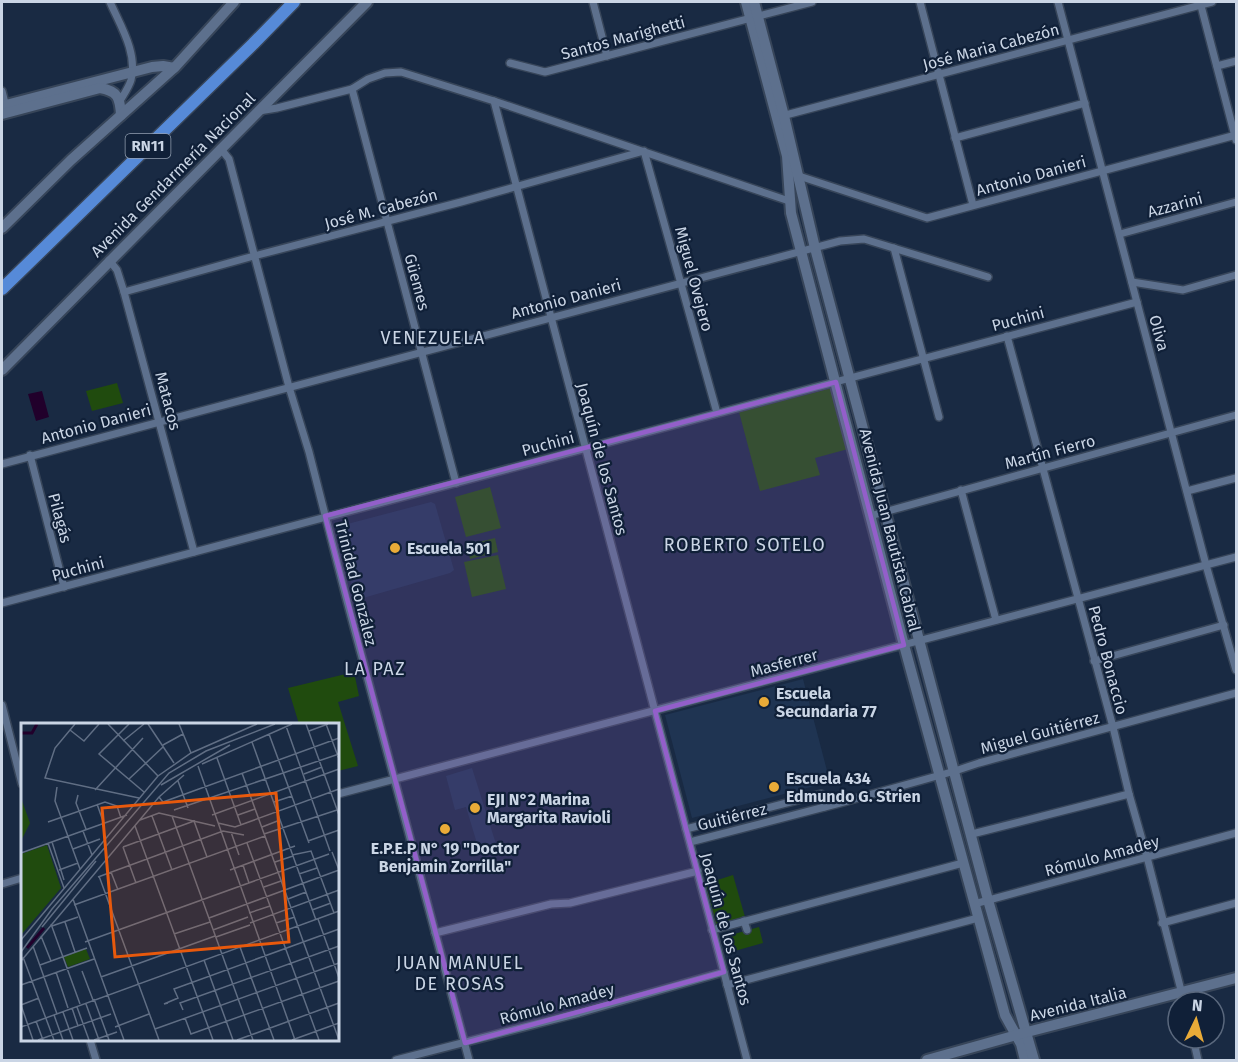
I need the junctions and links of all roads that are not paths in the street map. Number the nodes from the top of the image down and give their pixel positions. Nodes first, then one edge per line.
1 (110, 2) edge
2 (234, 2) edge
3 (294, 2) edge
4 (366, 2) edge
5 (593, 2) edge
6 (746, 2) edge
7 (754, 2) edge
8 (812, 2) edge
9 (920, 2) edge
10 (1058, 2) edge
11 (1212, 2) edge
12 (1201, 3) edge
13 (754, 17) junction
14 (1068, 40) junction
15 (607, 56) junction
16 (1236, 61) edge
17 (510, 63) dead end
18 (1217, 66) junction
19 (174, 68) junction
20 (132, 72) junction
21 (939, 75) junction
22 (352, 88) junction
23 (2, 91) edge
24 (120, 101) junction
25 (494, 101) junction
26 (1085, 103) junction
27 (4, 109) edge
28 (259, 111) junction
29 (121, 115) junction
30 (781, 117) junction
31 (1236, 137) edge
32 (955, 138) junction
33 (221, 149) junction
34 (644, 152) junction
35 (1103, 171) junction
36 (799, 176) junction
37 (517, 187) junction
38 (789, 201) junction
39 (1236, 202) edge
40 (973, 206) junction
41 (387, 222) junction
42 (2, 228) edge
43 (1120, 234) junction
44 (815, 248) junction
45 (894, 248) junction
46 (801, 251) junction
47 (254, 256) junction
48 (109, 260) junction
49 (1236, 275) edge
50 (988, 277) dead end
51 (1132, 282) junction
52 (681, 283) junction
53 (2, 289) edge
54 (124, 292) junction
55 (1137, 302) junction
56 (551, 317) junction
57 (1007, 336) junction
58 (421, 352) junction
59 (924, 358) junction
60 (2, 370) edge
61 (850, 378) junction
62 (836, 382) junction
63 (289, 387) junction
64 (717, 413) junction
65 (1236, 415) edge
66 (939, 417) dead end
67 (159, 421) junction
68 (1171, 432) junction
69 (586, 448) junction
70 (30, 455) junction
71 (2, 464) edge
72 (1043, 468) junction
73 (1236, 478) edge
74 (456, 483) junction
75 (961, 489) junction
76 (1187, 491) junction
77 (885, 511) junction
78 (325, 516) junction
79 (870, 516) junction
80 (194, 552) junction
81 (1236, 557) edge
82 (1206, 565) junction
83 (64, 587) junction
84 (1077, 598) junction
85 (2, 603) edge
86 (996, 620) junction
87 (1224, 626) junction
88 (920, 640) junction
89 (903, 645) junction
90 (1094, 661) junction
91 (1236, 670) edge
92 (1236, 693) edge
93 (2, 705) edge
94 (655, 711) junction
95 (1113, 727) junction
96 (955, 771) junction
97 (939, 776) junction
98 (394, 779) junction
99 (21, 780) edge
100 (1129, 794) junction
101 (339, 795) edge
102 (824, 807) junction
103 (686, 830) junction
104 (1236, 833) edge
105 (972, 834) junction
106 (690, 842) junction
107 (1147, 857) junction
108 (963, 863) junction
109 (698, 872) junction
110 (21, 878) edge
111 (2, 884) edge
112 (988, 900) junction
113 (1236, 903) edge
114 (974, 904) junction
115 (978, 918) junction
116 (744, 921) junction
117 (1162, 922) junction
118 (712, 930) junction
119 (747, 930) dead end
120 (435, 933) junction
121 (724, 972) junction
122 (1236, 978) edge
123 (727, 984) junction
124 (1180, 990) edge
125 (1202, 990) edge
126 (1166, 1001) edge
127 (1021, 1034) junction
128 (90, 1041) edge
129 (465, 1043) junction
130 (96, 1060) edge
131 (396, 1060) edge
132 (469, 1060) edge
133 (747, 1060) edge
134 (927, 1060) edge
135 (1025, 1060) edge
136 (1034, 1060) edge

1 - 20 street
2 - 19 main road
3 - 53 highway, RN11
4 - 28 main road, Avenida Gendarmería Nacional
5 - 15 street
6 - 13 main road, Avenida Juan Bautista Cabral
7 - 13 main road, Avenida Juan Bautista Cabral
8 - 13 street, Santos Marighetti
9 - 21 street
10 - 14 street, Oliva
11 - 12 street, José Maria Cabezón
12 - 14 street, José Maria Cabezón
12 - 18 street
13 - 15 street, Santos Marighetti
13 - 30 main road, Avenida Juan Bautista Cabral
14 - 21 street, José Maria Cabezón
14 - 26 street, Oliva
15 - 17 street, Santos Marighetti
16 - 18 street
18 - 31 street
19 - 20 main road
19 - 29 main road
20 - 24 street
20 - 27 main road
21 - 30 street, José Maria Cabezón
21 - 32 street
22 - 25 street
22 - 28 street
22 - 41 street, Güemes
23 - 27 street
24 - 27 main road
24 - 29 main road
25 - 34 street
25 - 37 street, Joaquín de los Santos
26 - 32 street
26 - 35 street, Oliva
28 - 33 main road, Avenida Gendarmería Nacional
29 - 42 main road
30 - 36 main road, Avenida Juan Bautista Cabral
30 - 38 main road, Avenida Juan Bautista Cabral
31 - 35 street, Antonio Danieri
32 - 40 street
33 - 47 street, Trinidad González
33 - 48 main road, Avenida Gendarmería Nacional
34 - 37 street, José M. Cabezón
34 - 38 street
34 - 52 street, Miguel Ovejero
35 - 40 street, Antonio Danieri
35 - 43 street, Oliva
36 - 40 street, Antonio Danieri
36 - 44 main road, Avenida Juan Bautista Cabral
37 - 41 street, José M. Cabezón
37 - 56 street, Joaquín de los Santos
38 - 46 main road, Avenida Juan Bautista Cabral
39 - 43 street, Azzarini
41 - 47 street, José M. Cabezón
41 - 58 street, Güemes
43 - 51 street, Oliva
44 - 45 street, Antonio Danieri
44 - 46 street, Antonio Danieri
44 - 61 main road, Avenida Juan Bautista Cabral
45 - 50 street, Antonio Danieri
45 - 59 street
46 - 52 street, Antonio Danieri
46 - 62 main road, Avenida Juan Bautista Cabral
47 - 54 street, José M. Cabezón
47 - 63 street, Trinidad González
48 - 54 street, Matacos
48 - 60 main road, Avenida Gendarmería Nacional
49 - 51 street
51 - 55 street, Oliva
52 - 56 street, Antonio Danieri
52 - 64 street, Miguel Ovejero
54 - 67 street, Matacos
55 - 57 street, Puchini
55 - 68 street, Oliva
56 - 58 street, Antonio Danieri
56 - 69 street, Joaquín de los Santos
57 - 59 street, Puchini
57 - 72 street, Pedro Bonaccio
58 - 63 street, Antonio Danieri
58 - 74 street, Güemes
59 - 61 street, Puchini
59 - 66 street
61 - 62 street, Puchini
61 - 77 main road, Avenida Juan Bautista Cabral
62 - 64 street, Puchini
62 - 79 main road, Avenida Juan Bautista Cabral
63 - 67 street, Antonio Danieri
63 - 78 street, Trinidad González
64 - 69 street, Puchini
65 - 68 street, Martín Fierro
67 - 70 street, Antonio Danieri
67 - 80 street, Matacos
68 - 72 street, Martín Fierro
68 - 76 street, Oliva
69 - 74 street, Puchini
69 - 94 street, Joaquín de los Santos
70 - 71 street, Antonio Danieri
70 - 83 street, Pilagás
72 - 75 street, Martín Fierro
72 - 84 street, Pedro Bonaccio
73 - 76 street
74 - 78 street, Puchini
75 - 77 street, Martín Fierro
75 - 86 street
76 - 82 street, Oliva
77 - 79 street, Martín Fierro
77 - 88 main road, Avenida Juan Bautista Cabral
78 - 80 street, Puchini
78 - 98 street, Trinidad González
79 - 89 main road, Avenida Juan Bautista Cabral
80 - 83 street, Puchini
81 - 82 street, Masferrer
82 - 84 street, Masferrer
82 - 87 street, Oliva
83 - 85 street, Puchini
84 - 86 street, Masferrer
84 - 90 street, Pedro Bonaccio
86 - 88 street, Masferrer
87 - 90 street
87 - 91 street, Oliva
88 - 89 street, Masferrer
88 - 96 main road, Avenida Juan Bautista Cabral
89 - 94 street, Masferrer
89 - 97 main road, Avenida Juan Bautista Cabral
90 - 95 street, Pedro Bonaccio
92 - 95 street, Miguel Guitiérrez
93 - 99 street
94 - 98 street, Masferrer
94 - 103 street, Joaquín de los Santos
95 - 96 street, Miguel Guitiérrez
95 - 100 street, Pedro Bonaccio
96 - 97 street, Guitiérrez
96 - 105 main road, Avenida Juan Bautista Cabral
97 - 102 street, Guitiérrez
97 - 108 main road, Avenida Juan Bautista Cabral
98 - 101 street, Masferrer
98 - 120 street, Trinidad González
100 - 105 street
100 - 107 street, Pedro Bonaccio
102 - 103 street
102 - 106 street, Guitiérrez
103 - 106 street, Joaquín de los Santos
104 - 107 street, Rómulo Amadey
105 - 112 main road, Avenida Juan Bautista Cabral
106 - 109 street, Joaquín de los Santos
107 - 112 street, Rómulo Amadey
107 - 117 street, Pedro Bonaccio
108 - 114 main road, Avenida Juan Bautista Cabral
108 - 116 street
109 - 118 street, Joaquín de los Santos
109 - 120 street
110 - 111 street
112 - 114 street, Rómulo Amadey
112 - 127 main road, Avenida Juan Bautista Cabral
113 - 117 street
114 - 115 main road, Avenida Juan Bautista Cabral
115 - 123 street
115 - 127 main road, Avenida Juan Bautista Cabral
116 - 118 street
116 - 119 street
117 - 124 street, Pedro Bonaccio
118 - 121 street, Joaquín de los Santos
120 - 129 street, Trinidad González
121 - 123 street, Joaquín de los Santos
121 - 129 street, Rómulo Amadey
122 - 125 main road, Avenida Italia
123 - 133 street, Joaquín de los Santos
126 - 127 main road, Avenida Italia
127 - 134 main road, Avenida Italia
127 - 135 main road, Avenida Juan Bautista Cabral
127 - 136 main road, Avenida Juan Bautista Cabral
128 - 130 street
129 - 131 street, Rómulo Amadey
129 - 132 street, Trinidad González

